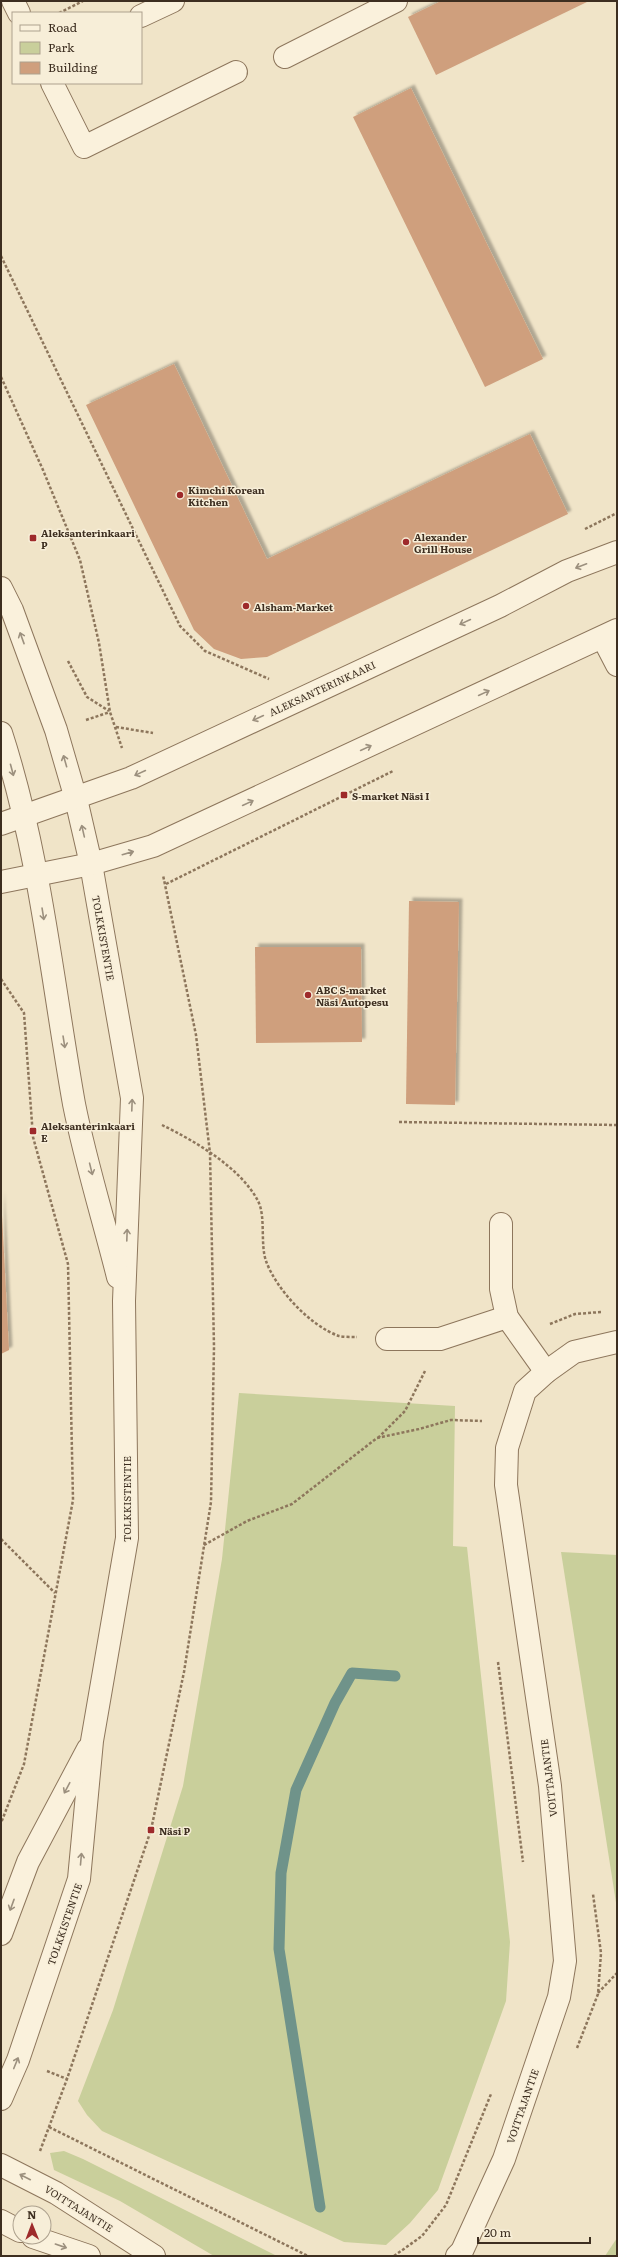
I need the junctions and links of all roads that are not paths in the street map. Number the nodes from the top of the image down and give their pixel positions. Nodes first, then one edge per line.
1 (13, 1) edge
2 (173, 1) edge
3 (384, 4) edge
4 (18, 12) edge
5 (142, 16) edge
6 (285, 57) dead end
7 (236, 72) dead end
8 (52, 84) edge
9 (617, 552) edge
10 (1, 588) edge
11 (610, 634) edge
12 (617, 665) edge
13 (1, 732) edge
14 (76, 799) junction
15 (24, 816) junction
16 (1, 824) edge
17 (91, 864) junction
18 (36, 876) junction
19 (1, 882) edge
20 (501, 1224) dead end
21 (124, 1302) junction
22 (507, 1317) junction
23 (387, 1339) road end
24 (617, 1342) edge
25 (546, 1372) junction
26 (92, 1741) junction
27 (1, 1934) edge
28 (1, 2098) edge
29 (1, 2165) edge
30 (1, 2221) edge
31 (12, 2227) edge
32 (52, 2243) edge
33 (89, 2256) edge
34 (154, 2256) edge
35 (458, 2256) edge

1 - 4 street
2 - 5 street
3 - 6 street
7 - 8 street
9 -> 14 street, ALEKSANTERINKAARI
14 -> 10 street, TOLKKISTENTIE
11 - 12 street
17 -> 11 street
13 -> 15 street, TOLKKISTENTIE
14 - 15 street, ALEKSANTERINKAARI
17 -> 14 street, TOLKKISTENTIE
15 - 16 street, ALEKSANTERINKAARI
15 - 18 street, TOLKKISTENTIE
17 - 18 street
21 -> 17 street, TOLKKISTENTIE
18 - 19 street
18 -> 21 street, TOLKKISTENTIE
20 - 22 street
21 - 26 street, TOLKKISTENTIE
22 - 23 street
22 - 25 street
24 - 25 street, VOITTAJANTIE
25 - 35 street, VOITTAJANTIE
26 -> 27 street, TOLKKISTENTIE
28 -> 26 street, TOLKKISTENTIE
34 -> 29 street, VOITTAJANTIE
30 - 31 street
32 -> 33 street

